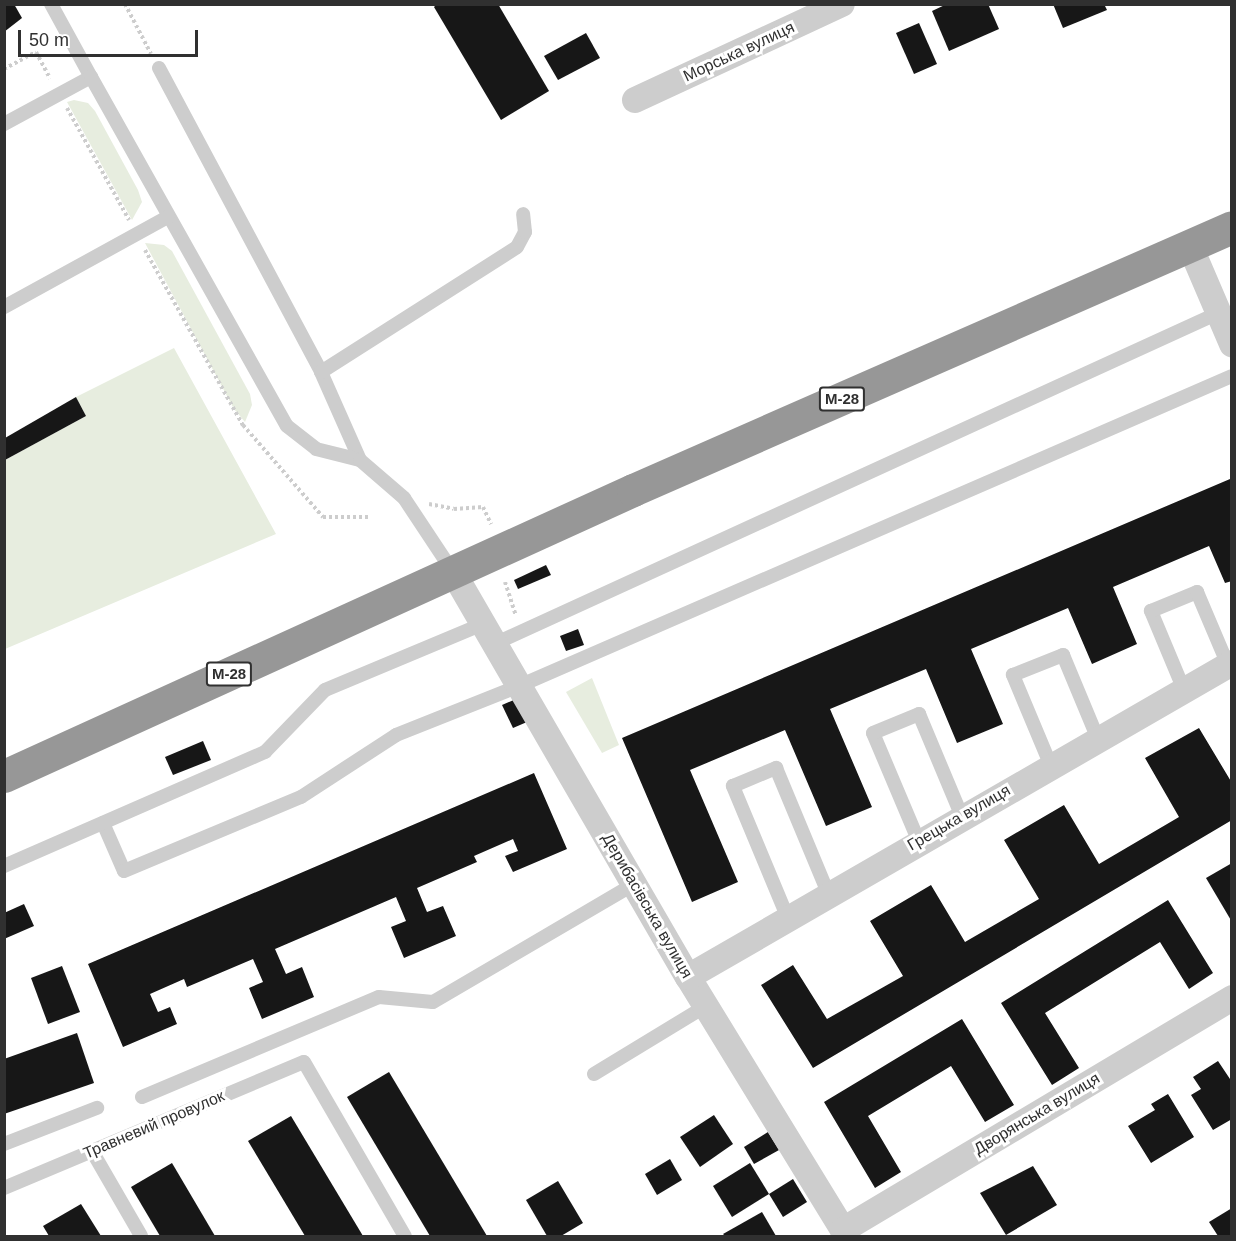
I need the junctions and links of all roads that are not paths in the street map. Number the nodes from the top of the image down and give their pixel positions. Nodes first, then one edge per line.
1 (51, 4) edge
2 (842, 4) edge
3 (159, 68) road end
4 (91, 77) junction
5 (635, 100) dead end
6 (4, 124) edge
7 (523, 214) dead end
8 (168, 218) junction
9 (1232, 227) edge
10 (1190, 246) junction
11 (4, 307) edge
12 (1218, 313) junction
13 (1232, 344) edge
14 (321, 372) junction
15 (1232, 376) edge
16 (360, 460) junction
17 (453, 572) junction
18 (489, 634) junction
19 (1230, 664) edge
20 (519, 686) junction
21 (1184, 690) junction
22 (1098, 739) junction
23 (1051, 766) junction
24 (4, 776) edge
25 (962, 817) junction
26 (103, 823) junction
27 (919, 842) junction
28 (4, 866) edge
29 (634, 884) junction
30 (828, 893) junction
31 (788, 916) junction
32 (688, 976) junction
33 (1232, 998) edge
34 (706, 1006) junction
35 (594, 1074) dead end
36 (142, 1097) dead end
37 (97, 1108) dead end
38 (4, 1144) edge
39 (92, 1151) junction
40 (4, 1188) edge
41 (845, 1233) edge
42 (141, 1236) edge
43 (405, 1236) edge

1 - 4 lane
2 - 5 street, Морська вулиця
3 - 14 lane
4 - 6 lane
4 - 8 lane
7 - 14 lane
8 - 11 lane
8 - 16 lane
9 - 10 highway, М-28
10 - 12 street
10 - 17 highway, М-28
12 - 13 street
12 - 18 lane
14 - 16 lane
15 - 20 lane
16 - 17 lane
17 - 18 street, Дерибасівська вулиця
17 - 24 highway, М-28
18 - 20 street, Дерибасівська вулиця
18 - 26 lane
19 - 21 street, Грецька вулиця
19 - 21 lane
20 - 26 lane
20 - 29 street, Дерибасівська вулиця
21 - 22 street, Грецька вулиця
22 - 23 street, Грецька вулиця
22 - 23 lane
23 - 25 street, Грецька вулиця
25 - 27 street, Грецька вулиця
25 - 27 lane
26 - 28 lane
27 - 30 street, Грецька вулиця
29 - 32 street, Дерибасівська вулиця
29 - 36 lane
30 - 31 street, Грецька вулиця
30 - 31 lane
31 - 32 street, Грецька вулиця
32 - 34 street, Дерибасівська вулиця
33 - 41 street, Дворянська вулиця
34 - 35 lane
34 - 41 street, Дерибасівська вулиця
37 - 38 lane
39 - 40 lane, Травневий провулок
39 - 42 lane
39 - 43 lane, Травневий провулок

